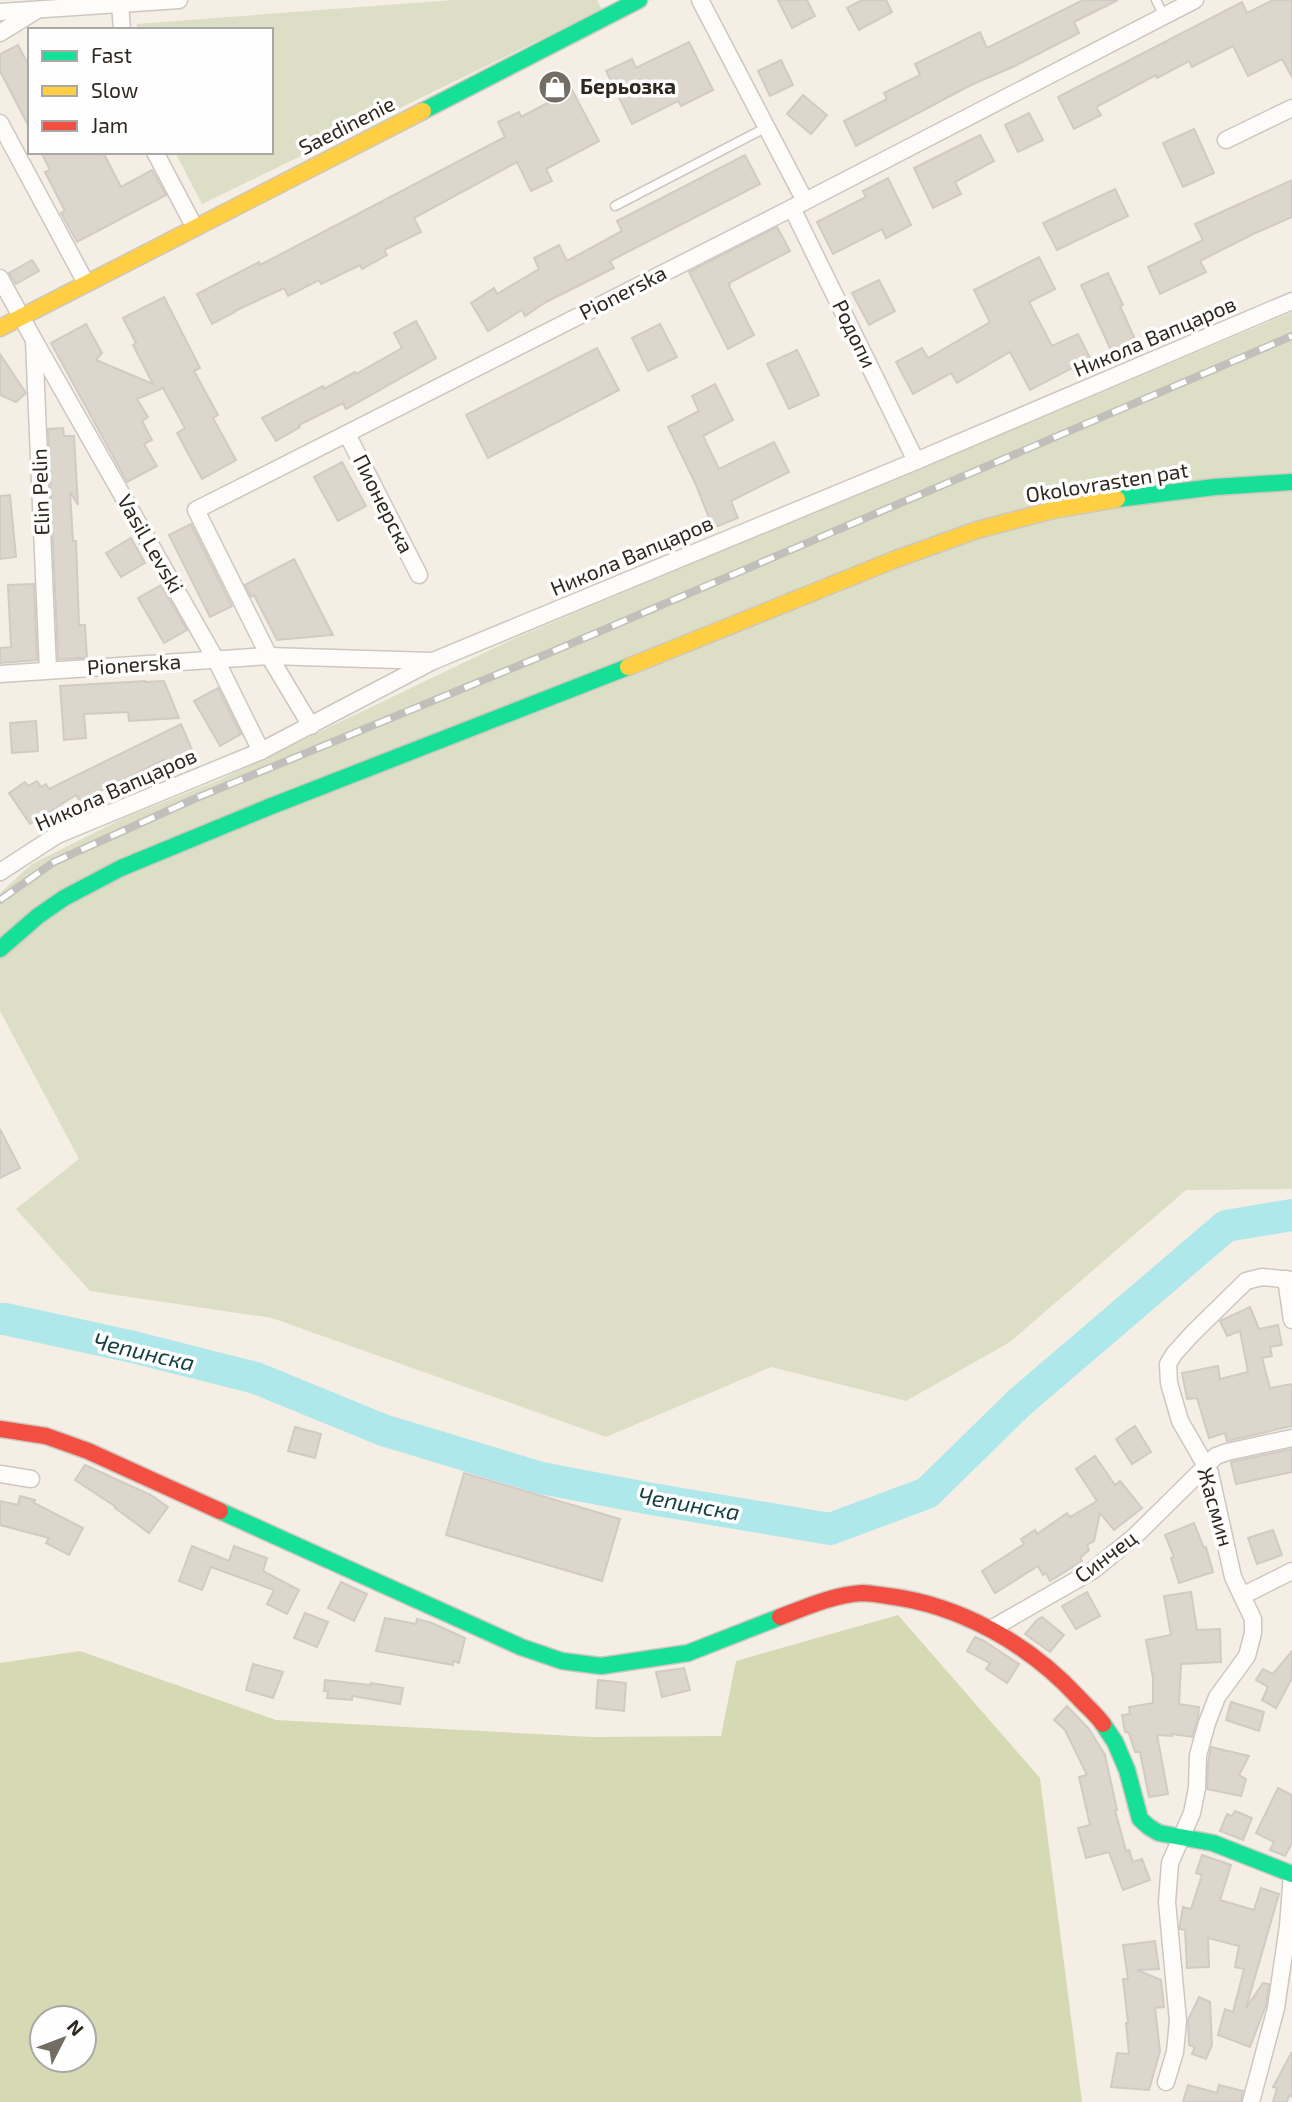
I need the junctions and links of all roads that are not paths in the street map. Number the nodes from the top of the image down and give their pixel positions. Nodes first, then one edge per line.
1 (179, 0) edge
2 (639, 0) edge
3 (700, 0) edge
4 (1156, 0) edge
5 (1195, 0) edge
6 (120, 4) junction
7 (38, 10) junction
8 (0, 12) edge
9 (1164, 16) junction
10 (122, 28) edge
11 (0, 33) edge
12 (1292, 108) edge
13 (0, 123) edge
14 (767, 128) junction
15 (1226, 140) dead end
16 (156, 154) edge
17 (798, 205) junction
18 (615, 206) dead end
19 (195, 228) junction
20 (0, 278) edge
21 (86, 283) junction
22 (1292, 301) edge
23 (21, 317) junction
24 (0, 328) edge
25 (34, 340) junction
26 (346, 434) junction
27 (916, 461) junction
28 (1292, 482) edge
29 (419, 575) dead end
30 (269, 656) junction
31 (216, 660) junction
32 (433, 661) junction
33 (48, 670) junction
34 (0, 674) edge
35 (312, 726) junction
36 (261, 751) junction
37 (0, 872) edge
38 (0, 949) edge
39 (1289, 1280) edge
40 (1292, 1320) edge
41 (0, 1429) edge
42 (1292, 1438) edge
43 (1206, 1464) junction
44 (0, 1474) edge
45 (31, 1479) dead end
46 (1292, 1571) edge
47 (1242, 1596) junction
48 (991, 1629) junction
49 (1181, 1837) junction
50 (1292, 1874) edge
51 (1166, 2082) dead end
52 (1251, 2102) edge

1 - 6 street
2 - 19 street, Saedinenie
3 - 14 street, Родопи
4 - 9 lane
5 - 9 street, Pionerska
6 - 7 street
6 - 10 street
7 - 8 street
7 - 11 street
9 - 17 street, Pionerska
12 - 15 street
13 - 21 street
14 - 17 street, Родопи
14 - 18 lane
16 - 19 street
17 - 26 street, Pionerska
17 - 27 street, Родопи
19 - 21 street, Saedinenie
20 - 23 street
21 - 23 street, Saedinenie
22 - 27 street, Никола Вапцаров
23 - 24 street, Saedinenie
23 - 25 street, Elin Pelin
25 - 31 street, Vasil Levski
25 - 33 street, Elin Pelin
26 - 29 street, Пионерска
26 - 30 street, Pionerska
27 - 32 street, Никола Вапцаров
28 - 38 street, Okolovrasten pat
30 - 31 street, Pionerska
30 - 32 street, Pionerska
30 - 35 street, Pionerska
31 - 33 street, Pionerska
31 - 36 street, Vasil Levski
32 - 35 street, Никола Вапцаров
33 - 34 street, Pionerska
35 - 36 street, Никола Вапцаров
36 - 37 street, Никола Вапцаров
39 - 40 street
39 - 43 street, Жасмин
41 - 48 street
42 - 43 street
43 - 47 street, Жасмин
43 - 48 street, Синчец
44 - 45 street
46 - 47 street
47 - 49 street, Жасмин
48 - 49 street
49 - 50 street
49 - 51 street
50 - 52 street

